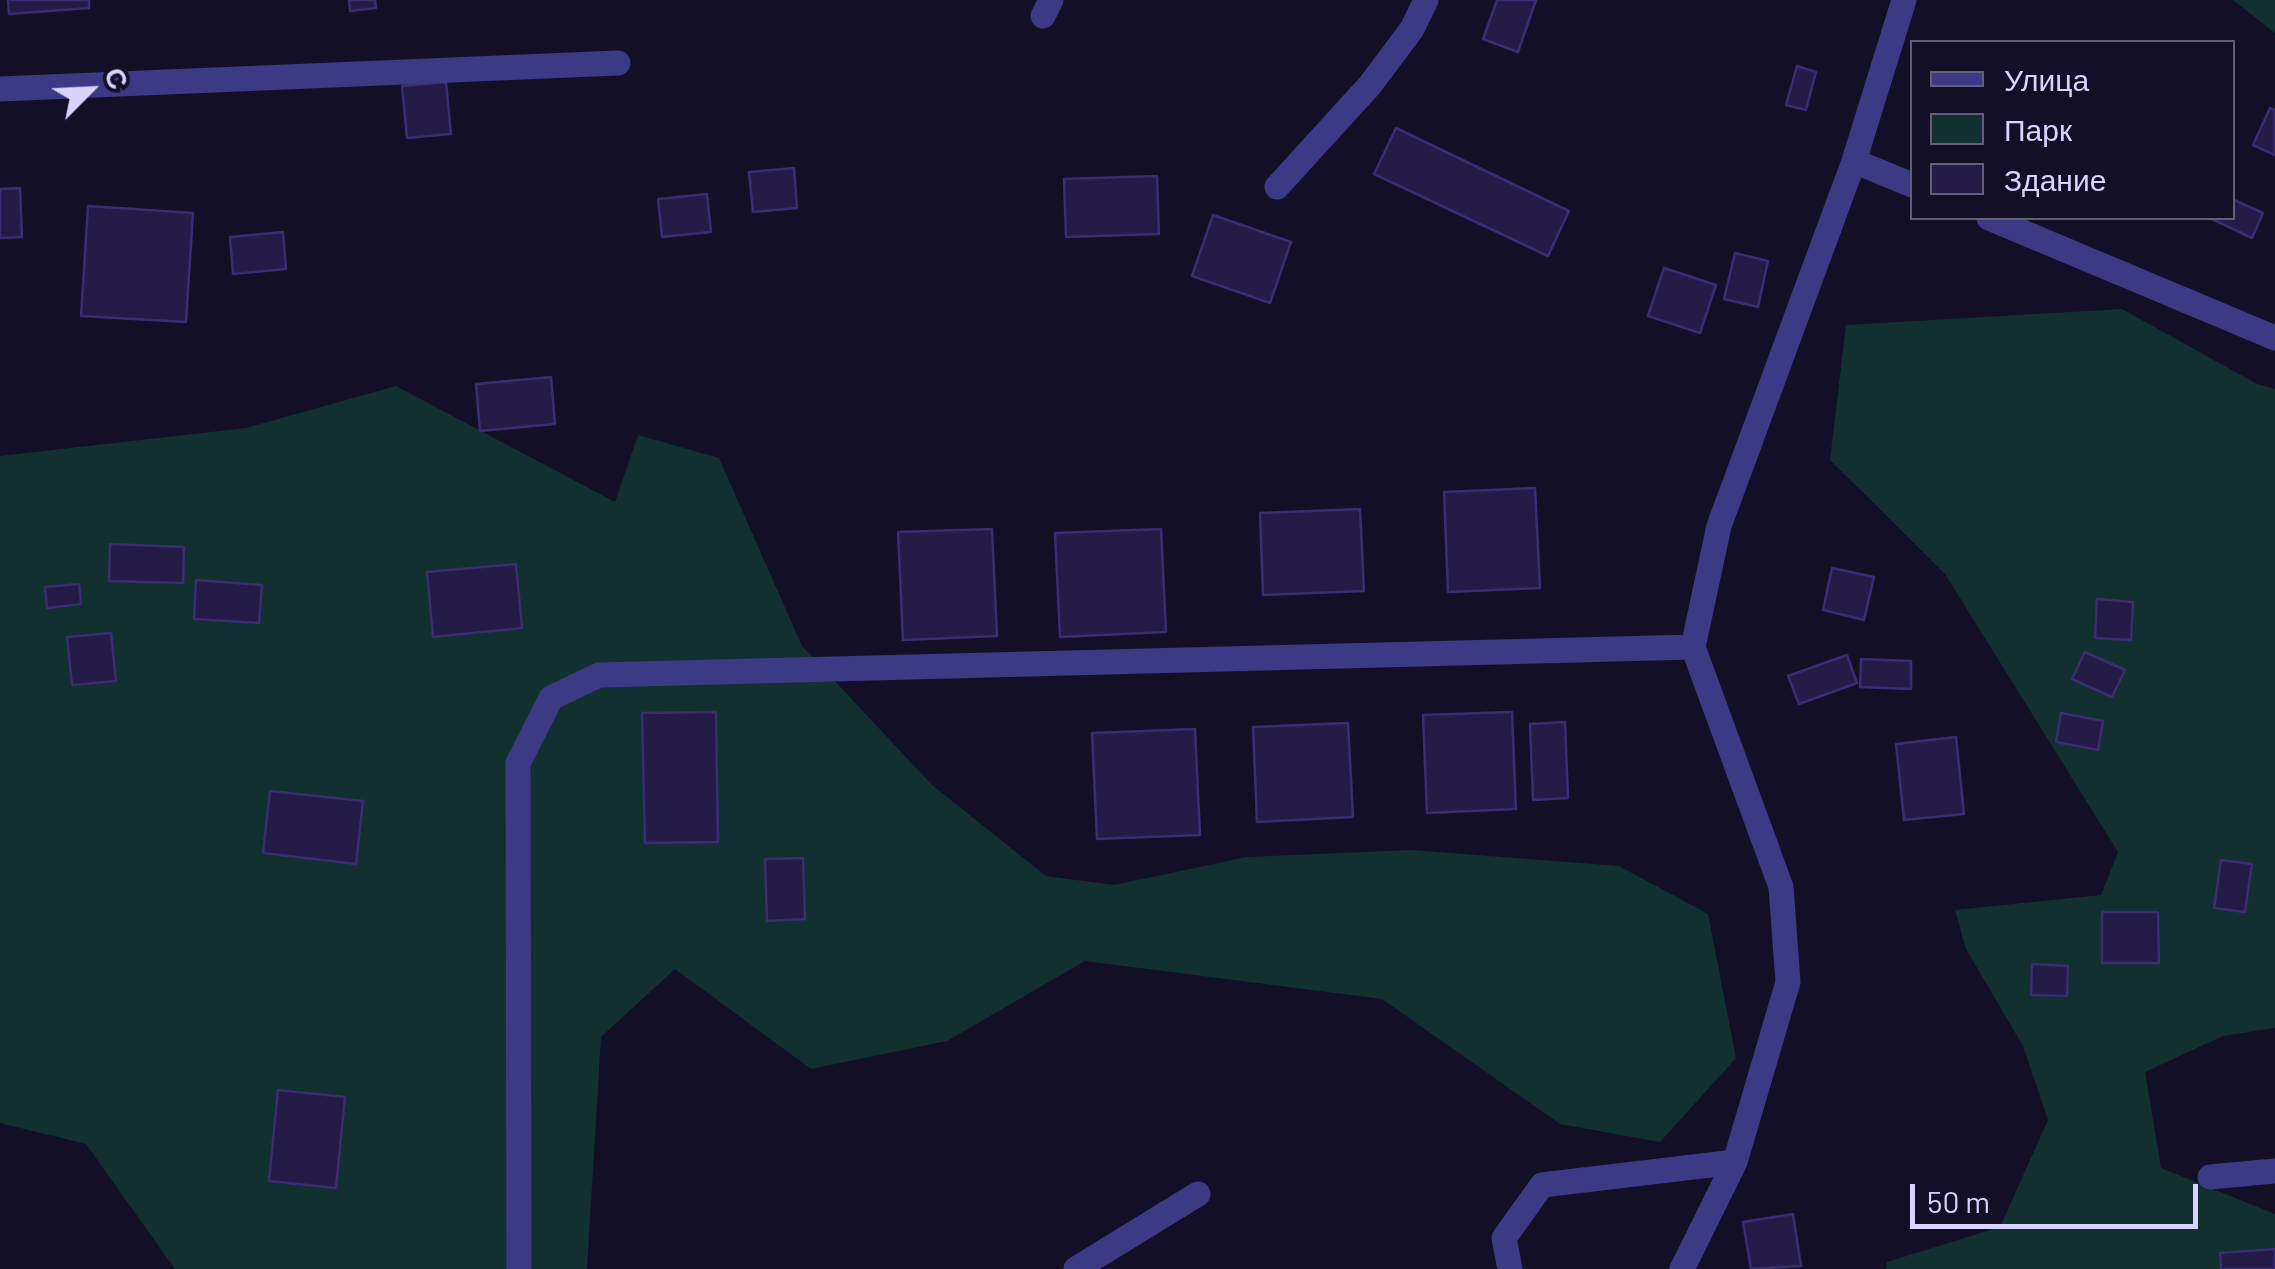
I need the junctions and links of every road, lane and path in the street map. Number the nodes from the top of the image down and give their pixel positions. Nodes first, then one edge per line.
1 (1426, 0) edge
2 (1904, 0) edge
3 (618, 64) dead end
4 (0, 89) edge
5 (1854, 161) junction
6 (1910, 185) edge
7 (1276, 187) dead end
8 (1994, 220) edge
9 (2275, 338) edge
10 (1693, 647) junction
11 (1735, 1162) junction
12 (2275, 1171) edge
13 (2210, 1177) dead end
14 (1198, 1194) dead end
15 (519, 1269) edge
16 (1076, 1269) edge
17 (1510, 1269) edge
18 (1682, 1269) edge

1 - 7 street
2 - 5 street
3 - 4 street
5 - 6 street
5 - 10 street
8 - 9 street
10 - 11 street
10 - 15 street
11 - 17 street
11 - 18 street
12 - 13 street
14 - 16 street

